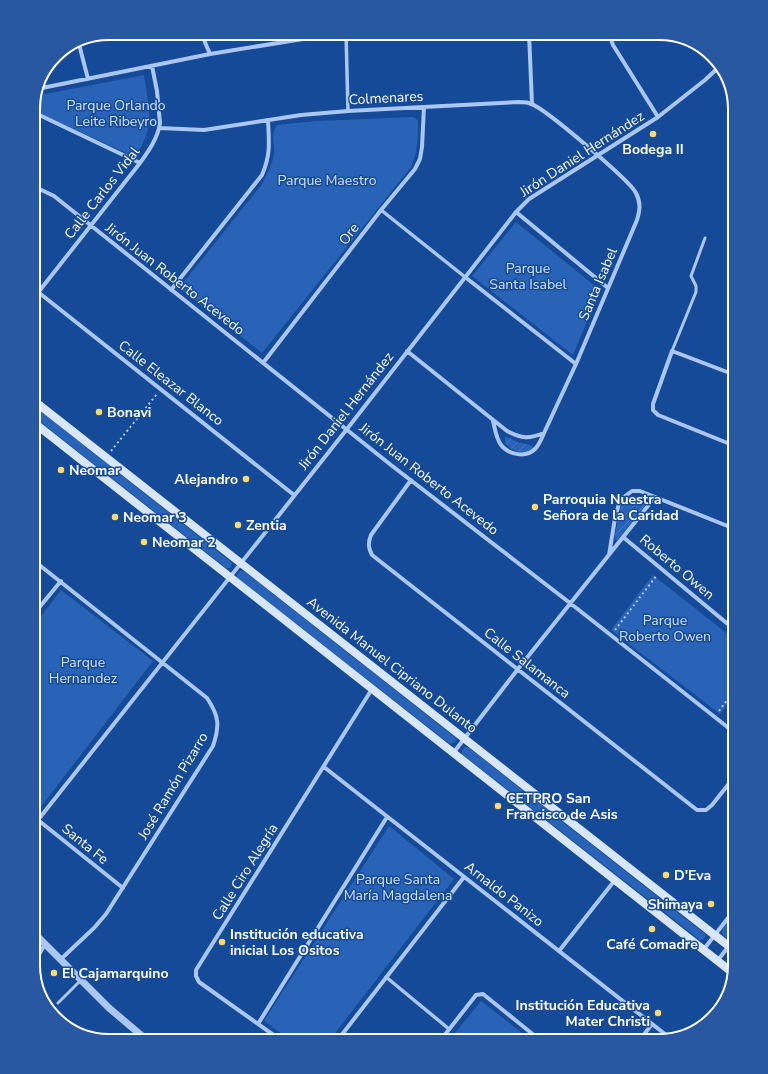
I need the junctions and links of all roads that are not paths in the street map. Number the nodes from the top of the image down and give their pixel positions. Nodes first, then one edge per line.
1 (204, 40) edge
2 (297, 40) edge
3 (346, 40) edge
4 (529, 40) edge
5 (611, 40) edge
6 (80, 47) edge
7 (210, 54) junction
8 (152, 66) junction
9 (716, 70) edge
10 (88, 79) junction
11 (43, 88) edge
12 (532, 104) junction
13 (424, 107) junction
14 (348, 111) junction
15 (40, 115) edge
16 (658, 117) junction
17 (268, 120) junction
18 (159, 128) junction
19 (597, 155) junction
20 (140, 164) junction
21 (40, 189) edge
22 (381, 210) junction
23 (516, 212) junction
24 (90, 226) junction
25 (705, 238) dead end
26 (465, 277) junction
27 (608, 288) junction
28 (40, 289) edge
29 (171, 290) junction
30 (40, 294) edge
31 (407, 351) junction
32 (672, 351) junction
33 (263, 363) junction
34 (576, 364) junction
35 (728, 372) edge
36 (40, 405) edge
37 (493, 420) junction
38 (40, 428) edge
39 (347, 429) junction
40 (544, 433) junction
41 (728, 443) edge
42 (411, 480) junction
43 (294, 495) junction
44 (655, 497) junction
45 (728, 526) edge
46 (623, 537) junction
47 (609, 555) junction
48 (240, 564) junction
49 (40, 566) edge
50 (230, 577) junction
51 (61, 582) junction
52 (570, 603) junction
53 (40, 607) edge
54 (728, 624) edge
55 (162, 662) junction
56 (518, 669) junction
57 (372, 688) junction
58 (728, 728) edge
59 (465, 739) junction
60 (454, 752) junction
61 (324, 767) junction
62 (728, 785) edge
63 (40, 817) edge
64 (387, 817) junction
65 (40, 822) edge
66 (464, 877) junction
67 (615, 880) junction
68 (123, 888) junction
69 (728, 918) edge
70 (714, 935) junction
71 (40, 939) edge
72 (45, 944) junction
73 (728, 946) edge
74 (704, 949) junction
75 (559, 951) junction
76 (728, 952) edge
77 (40, 953) edge
78 (61, 959) junction
79 (718, 960) junction
80 (728, 968) edge
81 (386, 978) junction
82 (81, 980) junction
83 (58, 1003) dead end
84 (258, 1024) junction
85 (652, 1024) junction
86 (449, 1029) junction
87 (664, 1033) edge
88 (140, 1034) edge
89 (272, 1034) edge
90 (342, 1034) edge
91 (445, 1034) edge
92 (533, 1034) edge
93 (644, 1034) edge

1 - 7 street
2 - 7 street
3 - 14 street
4 - 12 street
5 - 16 street
6 - 10 street
7 - 8 street
8 - 10 street
8 - 18 street, Calle Carlos Vidal
9 - 16 street, Jirón Daniel Hernández
10 - 11 street
12 - 13 street, Colmenares
12 - 19 street, Colmenares
13 - 14 street, Colmenares
13 - 22 street, Ore
14 - 17 street, Colmenares
15 - 20 street
16 - 19 street, Jirón Daniel Hernández
17 - 18 street, Colmenares
17 - 29 street
18 - 20 street, Calle Carlos Vidal
19 - 23 street, Jirón Daniel Hernández
19 - 27 street, Santa Isabel
20 - 24 street, Calle Carlos Vidal
21 - 24 street, Jirón Juan Roberto Acevedo
22 - 26 street
22 - 33 street, Ore
23 - 26 street, Jirón Daniel Hernández
23 - 27 street
24 - 28 street, Calle Carlos Vidal
24 - 29 street, Jirón Juan Roberto Acevedo
25 - 32 lane
26 - 31 street, Jirón Daniel Hernández
26 - 34 street
27 - 34 street, Santa Isabel
29 - 33 street, Jirón Juan Roberto Acevedo
30 - 43 street, Calle Eleazar Blanco
31 - 37 street
31 - 39 street, Jirón Daniel Hernández
32 - 35 street
32 - 41 street
33 - 39 street, Jirón Juan Roberto Acevedo
34 - 40 street, Santa Isabel
36 - 48 main road, Avenida Manuel Cipriano Dulanto
37 - 40 street
37 - 40 street, Santa Isabel
38 - 50 main road
39 - 42 street, Jirón Juan Roberto Acevedo
39 - 43 street, Jirón Daniel Hernández
42 - 52 street, Jirón Juan Roberto Acevedo
42 - 56 street, Calle Salamanca
43 - 48 street, Jirón Daniel Hernández
44 - 45 street
44 - 46 street
44 - 47 street
46 - 47 street
46 - 54 street, Roberto Owen
47 - 52 street
48 - 50 street, Jirón Daniel Hernández
48 - 59 main road, Avenida Manuel Cipriano Dulanto
49 - 51 street, José Ramón Pizarro
50 - 55 street, Jirón Daniel Hernández
50 - 57 main road
51 - 53 street
51 - 55 street, José Ramón Pizarro
52 - 56 street
52 - 58 street, Jirón Juan Roberto Acevedo
55 - 63 street, Jirón Daniel Hernández
55 - 68 street, José Ramón Pizarro
56 - 59 street
56 - 62 street, Calle Salamanca
57 - 60 main road
57 - 61 street, Calle Ciro Alegría
59 - 60 street
59 - 70 main road, Avenida Manuel Cipriano Dulanto
60 - 67 main road
61 - 64 street, Arnaldo Panizo
61 - 84 street, Calle Ciro Alegría
64 - 66 street, Arnaldo Panizo
64 - 84 street
65 - 68 street, Santa Fe
66 - 75 street, Arnaldo Panizo
66 - 81 street
67 - 74 main road
67 - 75 street
68 - 78 street, José Ramón Pizarro
69 - 70 street
70 - 73 main road, Avenida Manuel Cipriano Dulanto
70 - 74 street
71 - 72 street
72 - 77 street
72 - 78 street
74 - 79 main road
75 - 85 street, Arnaldo Panizo
76 - 79 street
78 - 82 street
79 - 80 main road
81 - 86 street
81 - 90 street
82 - 83 lane
82 - 88 street
84 - 89 street, Calle Ciro Alegría
85 - 87 street, Arnaldo Panizo
85 - 93 street
86 - 91 street
86 - 92 street

